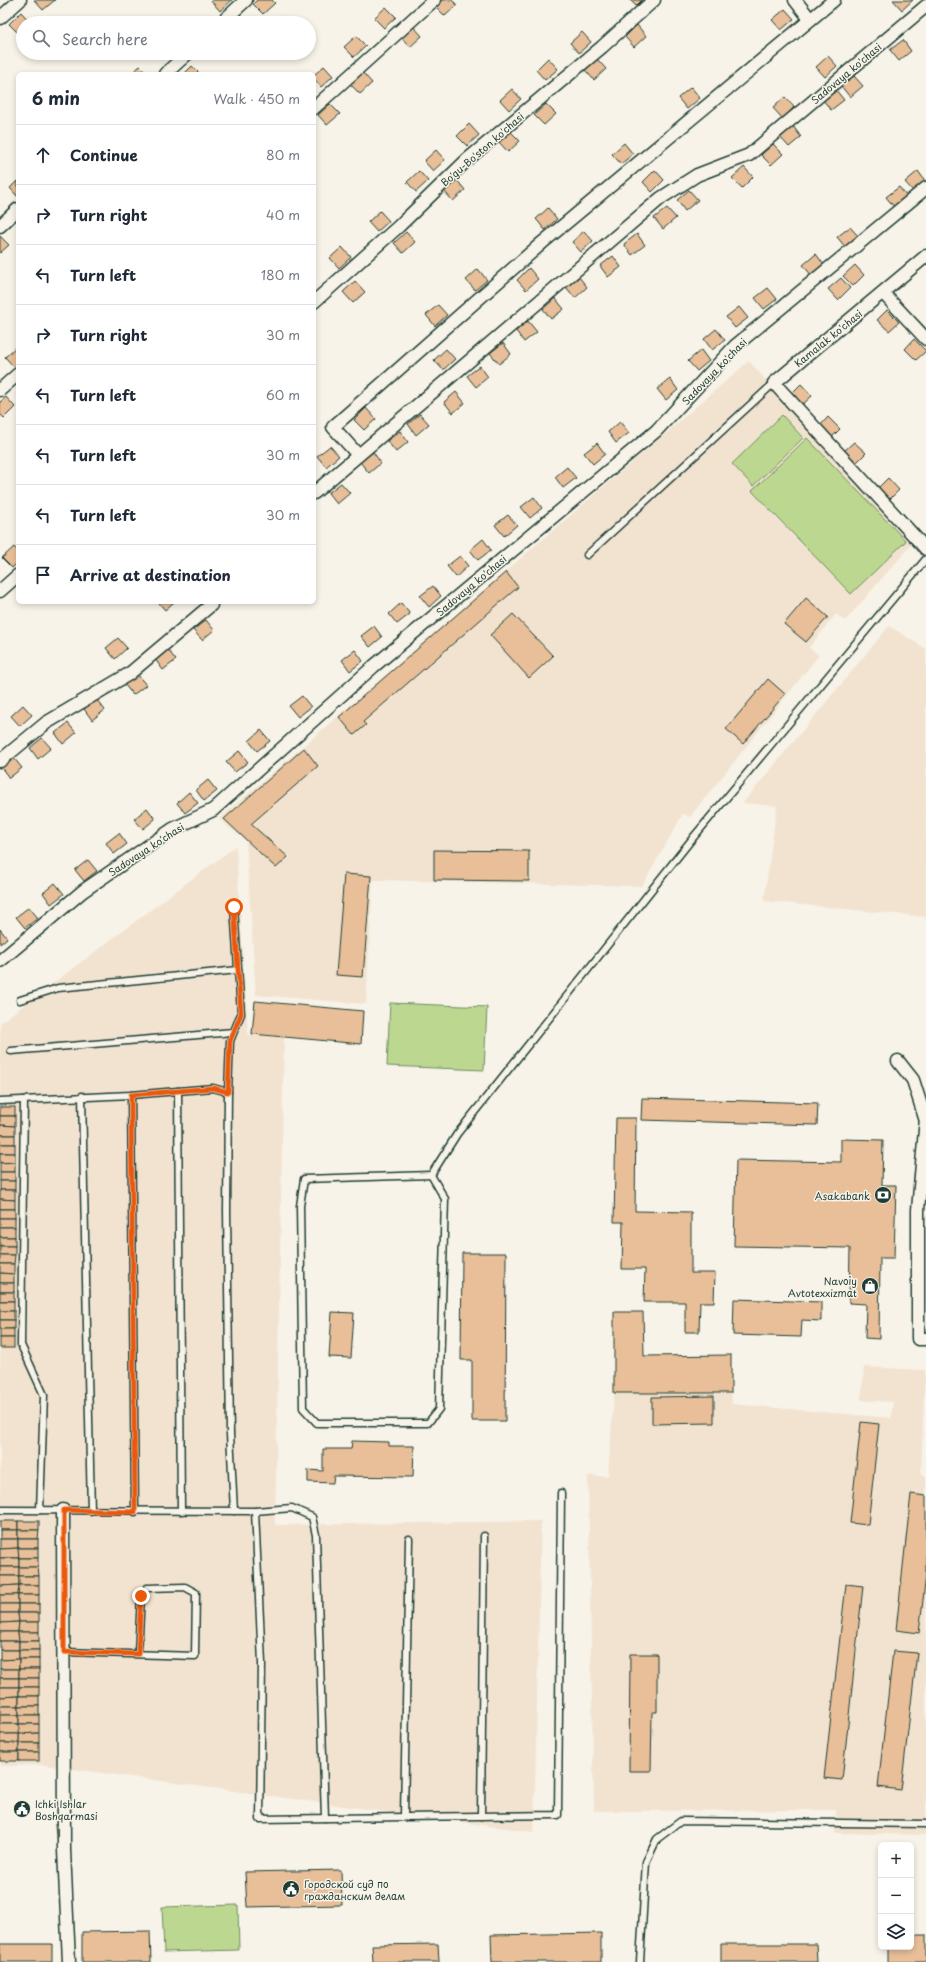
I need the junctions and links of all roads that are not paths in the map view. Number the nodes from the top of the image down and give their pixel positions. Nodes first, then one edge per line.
1 (20, 0) edge
2 (246, 0) edge
3 (434, 0) edge
4 (654, 0) edge
5 (795, 0) edge
6 (834, 0) edge
7 (926, 6) edge
8 (229, 16) edge
9 (0, 18) edge
10 (810, 18) junction
11 (180, 60) edge
12 (167, 72) edge
13 (316, 106) edge
14 (926, 188) edge
15 (16, 211) edge
16 (0, 226) edge
17 (926, 256) edge
18 (883, 293) junction
19 (316, 300) edge
20 (926, 339) edge
21 (16, 376) edge
22 (774, 383) junction
23 (0, 390) edge
24 (358, 455) junction
25 (316, 491) edge
26 (926, 549) edge
27 (587, 555) dead end
28 (926, 559) edge
29 (16, 577) edge
30 (0, 591) edge
31 (211, 604) edge
32 (0, 761) edge
33 (234, 907) dead end
34 (0, 961) edge
35 (238, 970) junction
36 (20, 1000) dead end
37 (233, 1032) junction
38 (12, 1050) dead end
39 (898, 1061) dead end
40 (178, 1091) junction
41 (228, 1092) junction
42 (131, 1095) junction
43 (82, 1096) junction
44 (24, 1100) junction
45 (0, 1101) edge
46 (926, 1118) edge
47 (431, 1175) junction
48 (926, 1339) edge
49 (561, 1494) dead end
50 (0, 1510) edge
51 (40, 1510) junction
52 (64, 1510) junction
53 (91, 1511) junction
54 (181, 1511) junction
55 (234, 1511) junction
56 (254, 1511) junction
57 (135, 1512) junction
58 (484, 1536) dead end
59 (410, 1539) dead end
60 (64, 1652) junction
61 (138, 1654) junction
62 (481, 1816) junction
63 (404, 1817) junction
64 (325, 1818) junction
65 (926, 1824) edge
66 (69, 1962) edge
67 (640, 1962) edge

1 - 9 street
2 - 8 street
3 - 13 street
4 - 19 street, Bo'gu-Bo'ston ko'chasi
5 - 10 street
6 - 10 street
7 - 24 street, Sadovaya ko'chasi
10 - 24 street
11 - 12 street
14 - 34 street, Sadovaya ko'chasi
15 - 16 street
17 - 18 street, Kamalak ko'chasi
18 - 20 street
18 - 22 street, Kamalak ko'chasi
21 - 23 street
22 - 26 street
22 - 27 lane
24 - 25 street, Sadovaya ko'chasi
28 - 47 lane
29 - 30 street
31 - 32 street
33 - 35 lane
35 - 36 lane
35 - 37 lane
37 - 38 lane
37 - 41 lane
39 - 46 street
40 - 41 lane
40 - 42 lane
40 - 54 lane
41 - 55 lane
42 - 43 lane
42 - 57 lane
43 - 44 lane
43 - 53 lane
44 - 45 lane
44 - 51 lane
46 - 48 street
47 - 47 lane
49 - 62 lane
50 - 51 lane
51 - 52 lane
52 - 53 lane
52 - 60 street
53 - 57 lane
54 - 55 lane
54 - 57 lane
55 - 56 lane
56 - 64 lane
56 - 64 lane
58 - 62 lane
59 - 63 lane
60 - 61 lane
60 - 66 street
61 - 61 lane
62 - 63 lane
63 - 64 lane
65 - 67 lane

